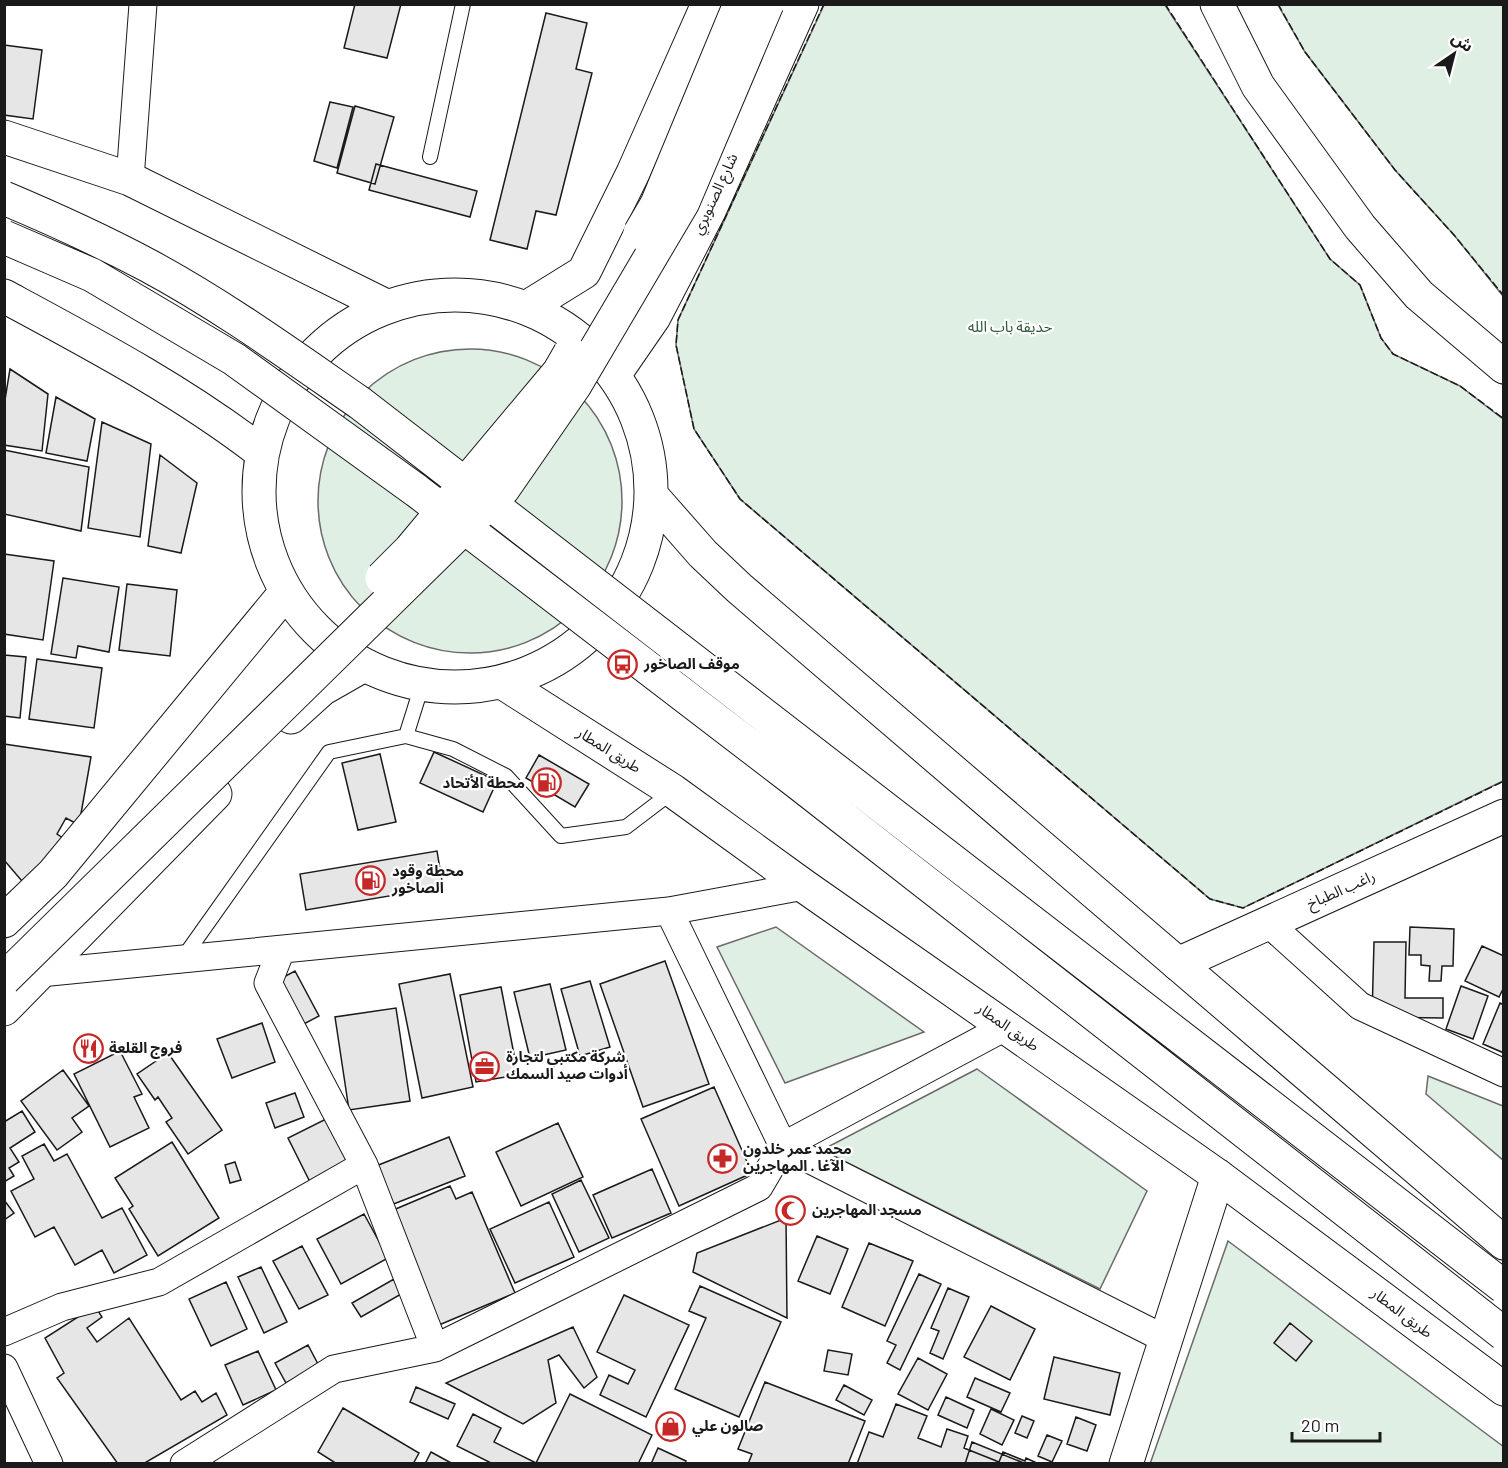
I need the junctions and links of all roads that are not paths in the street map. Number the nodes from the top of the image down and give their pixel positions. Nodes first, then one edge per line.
1 (143, 4) edge
2 (463, 4) edge
3 (708, 4) edge
4 (740, 4) edge
5 (768, 4) edge
6 (802, 4) edge
7 (1217, 4) edge
8 (4, 137) edge
9 (430, 157) dead end
10 (633, 173) junction
11 (130, 179) junction
12 (4, 198) edge
13 (709, 211) junction
14 (4, 237) edge
15 (4, 296) edge
16 (386, 306) junction
17 (526, 308) junction
18 (1503, 367) edge
19 (614, 375) junction
20 (261, 453) junction
21 (652, 496) junction
22 (286, 592) junction
23 (364, 665) junction
24 (502, 682) junction
25 (422, 685) junction
26 (406, 735) junction
27 (673, 791) junction
28 (1503, 816) edge
29 (804, 886) junction
30 (669, 911) junction
31 (4, 921) edge
32 (1268, 923) junction
33 (281, 950) junction
34 (4, 954) edge
35 (181, 960) junction
36 (1178, 964) junction
37 (40, 973) junction
38 (4, 979) edge
39 (4, 1010) edge
40 (1007, 1026) junction
41 (1503, 1073) edge
42 (783, 1146) junction
43 (364, 1165) junction
44 (1218, 1176) junction
45 (1503, 1243) edge
46 (1503, 1287) edge
47 (4, 1332) edge
48 (1503, 1334) edge
49 (1165, 1339) junction
50 (435, 1348) junction
51 (4, 1368) edge
52 (1503, 1389) edge
53 (49, 1464) edge
54 (184, 1464) edge
55 (1126, 1464) edge

1 - 11 street
2 - 9 lane
3 - 10 main road
4 - 34 main road, bridge
5 - 38 main road, bridge
6 - 13 main road, شارع الصنوبري
7 - 18 main road
8 - 11 main road
10 - 13 main road
10 - 17 main road
11 - 16 main road
12 - 46 main road, bridge
13 - 19 main road, شارع الصنوبري
14 - 48 main road, bridge
15 - 20 main road
16 - 17 main road
16 - 20 main road
17 - 19 main road
19 - 21 main road
20 - 22 main road
21 - 24 main road
21 - 36 main road
22 - 23 main road
22 - 31 main road
23 - 25 main road
23 - 37 main road
24 - 25 main road
24 - 27 main road, طريق المطار
25 - 26 lane
26 - 27 lane
26 - 35 lane
27 - 29 main road, طريق المطار
28 - 32 main road, راغب الطباخ
29 - 30 street
29 - 40 main road, طريق المطار
30 - 33 street
30 - 42 street
32 - 36 main road, راغب الطباخ
32 - 41 street
33 - 35 street
33 - 43 street
35 - 37 street
36 - 45 main road
37 - 39 main road
40 - 42 street
40 - 44 main road, طريق المطار
42 - 49 street
42 - 50 street
43 - 47 street
43 - 50 street
44 - 49 main road
44 - 52 main road, طريق المطار
49 - 55 main road
50 - 54 street
51 - 53 street

